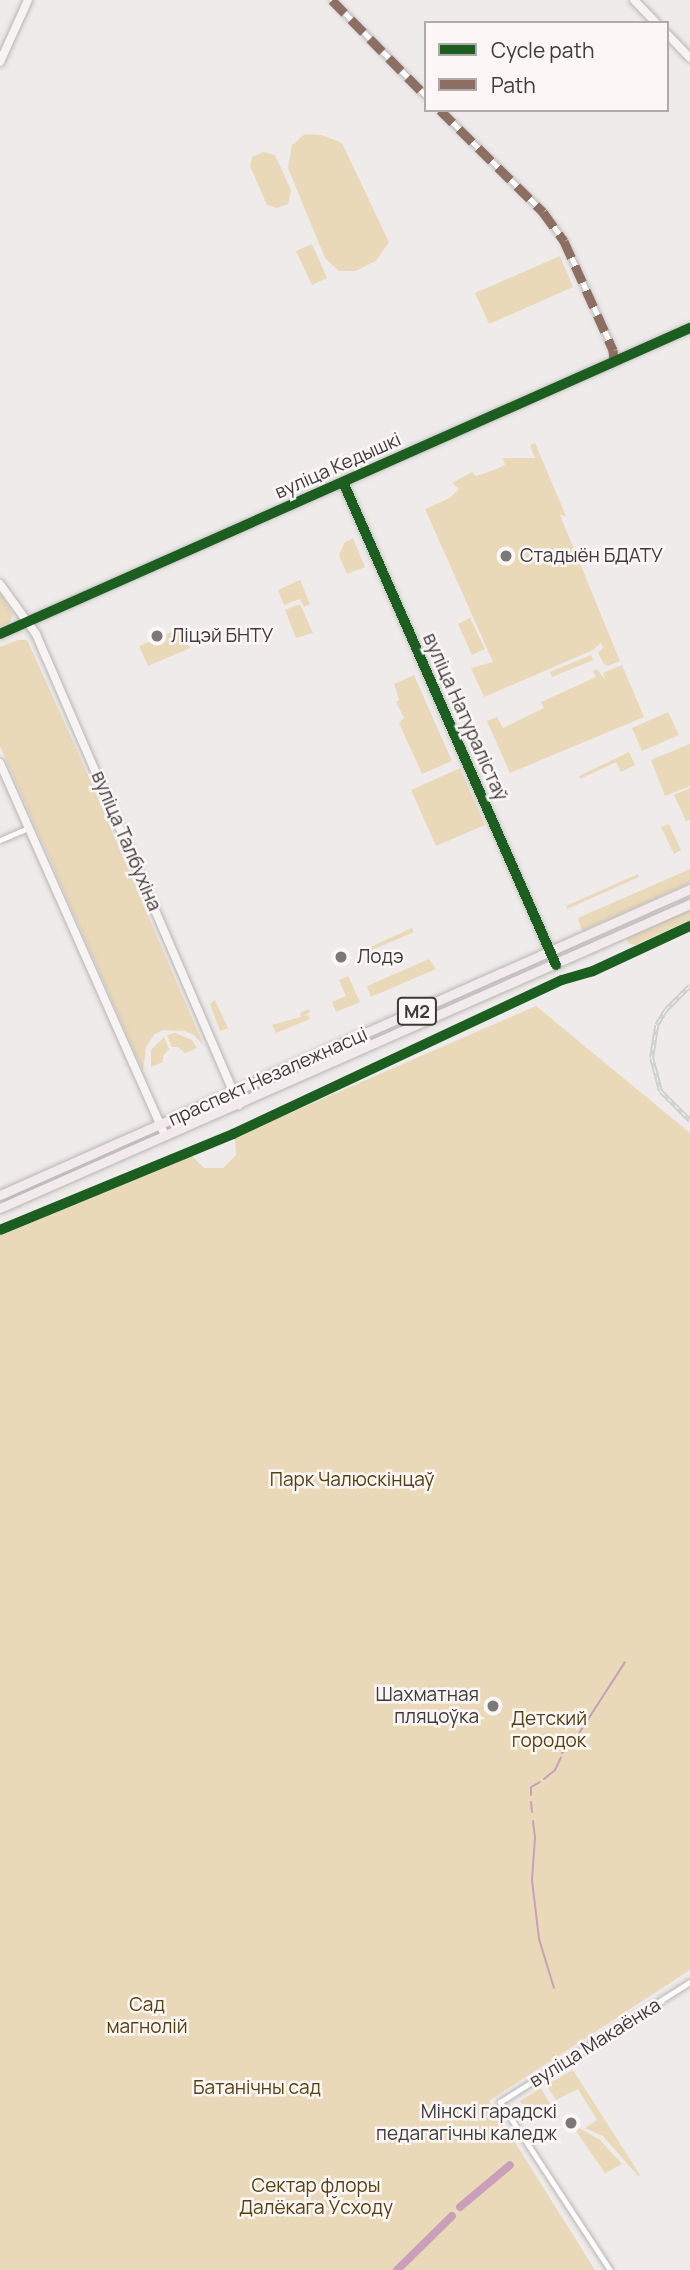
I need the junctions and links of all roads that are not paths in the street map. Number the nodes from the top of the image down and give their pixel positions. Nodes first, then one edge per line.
1 (28, 0) edge
2 (332, 0) edge
3 (634, 0) edge
4 (654, 21) edge
5 (669, 36) edge
6 (690, 58) edge
7 (0, 62) edge
8 (424, 94) edge
9 (442, 112) edge
10 (690, 328) edge
11 (614, 362) junction
12 (343, 482) junction
13 (0, 584) edge
14 (26, 622) junction
15 (0, 634) edge
16 (0, 764) edge
17 (28, 828) junction
18 (0, 840) edge
19 (690, 890) edge
20 (690, 904) edge
21 (550, 952) junction
22 (556, 965) junction
23 (233, 1092) junction
24 (239, 1105) junction
25 (159, 1126) junction
26 (165, 1136) junction
27 (0, 1195) edge
28 (0, 1208) edge
29 (690, 1982) edge
30 (610, 2270) edge

1 - 7 street
2 - 8 street
3 - 4 street
5 - 6 street
9 - 11 street
10 - 11 street, вуліца Кедышкі
11 - 12 street, вуліца Кедышкі
12 - 14 street, вуліца Кедышкі
12 - 21 street, вуліца Натуралістаў
13 - 14 street, вуліца Талбухіна
14 - 15 street, вуліца Кедышкі
14 - 23 street, вуліца Талбухіна
16 - 17 street
17 - 18 street
17 - 25 street
19 - 21 main road, праспект Незалежнасці / М2
20 - 22 main road, праспект Незалежнасці / М2
21 - 22 street, вуліца Натуралістаў
21 - 23 main road, праспект Незалежнасці / М2
22 - 24 main road, праспект Незалежнасці / М2
23 - 24 street, вуліца Талбухіна
23 - 25 main road, праспект Незалежнасці / М2
24 - 26 main road, праспект Незалежнасці / М2
25 - 26 street
25 - 27 main road, праспект Незалежнасці / М2
26 - 28 main road, праспект Незалежнасці / М2
29 - 30 street, вуліца Макаёнка

